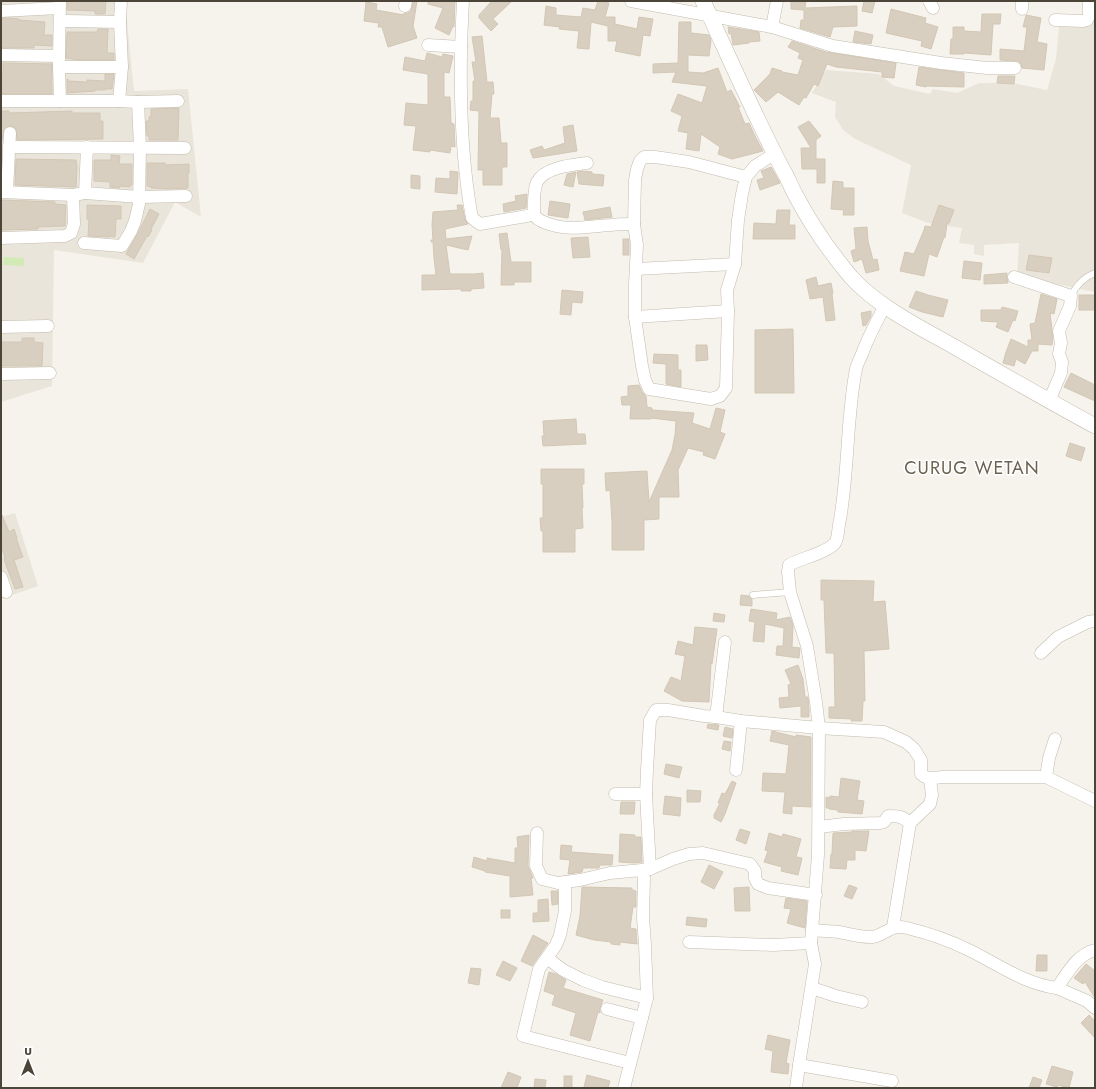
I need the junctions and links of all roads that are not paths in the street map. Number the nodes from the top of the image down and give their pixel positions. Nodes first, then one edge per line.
1 (121, 1) edge
2 (463, 1) edge
3 (631, 1) edge
4 (703, 1) edge
5 (777, 1) edge
6 (1089, 1) edge
7 (59, 5) edge
8 (1, 11) edge
9 (710, 15) junction
10 (1055, 20) dead end
11 (66, 21) dead end
12 (120, 22) junction
13 (772, 27) junction
14 (428, 45) dead end
15 (460, 47) junction
16 (1, 55) edge
17 (59, 62) junction
18 (122, 67) junction
19 (1015, 68) dead end
20 (119, 100) junction
21 (1, 101) edge
22 (60, 101) junction
23 (178, 101) dead end
24 (138, 102) junction
25 (10, 133) dead end
26 (9, 147) junction
27 (87, 147) junction
28 (140, 148) junction
29 (184, 148) dead end
30 (774, 154) junction
31 (587, 163) dead end
32 (746, 176) junction
33 (4, 192) edge
34 (79, 194) junction
35 (186, 196) dead end
36 (140, 197) junction
37 (534, 214) junction
38 (634, 224) junction
39 (1, 238) edge
40 (84, 243) dead end
41 (735, 264) junction
42 (636, 269) junction
43 (1095, 272) edge
44 (1014, 277) dead end
45 (1071, 296) junction
46 (886, 305) junction
47 (728, 311) junction
48 (635, 316) junction
49 (48, 326) dead end
50 (1, 327) edge
51 (50, 373) dead end
52 (1, 374) edge
53 (1049, 401) junction
54 (1095, 426) edge
55 (1, 577) edge
56 (6, 592) dead end
57 (790, 592) junction
58 (753, 595) dead end
59 (1095, 621) edge
60 (725, 642) dead end
61 (1041, 653) dead end
62 (716, 717) junction
63 (741, 720) junction
64 (819, 728) junction
65 (1055, 739) dead end
66 (736, 770) dead end
67 (1046, 777) junction
68 (930, 779) junction
69 (615, 794) dead end
70 (646, 794) junction
71 (1095, 801) edge
72 (910, 823) junction
73 (819, 827) junction
74 (537, 833) dead end
75 (646, 870) junction
76 (565, 882) junction
77 (816, 895) junction
78 (893, 928) junction
79 (812, 930) junction
80 (689, 942) dead end
81 (811, 943) junction
82 (1095, 950) edge
83 (547, 958) junction
84 (812, 988) junction
85 (1057, 988) junction
86 (647, 998) junction
87 (862, 1002) dead end
88 (1095, 1008) edge
89 (607, 1009) dead end
90 (642, 1018) junction
91 (630, 1063) junction
92 (799, 1065) junction
93 (892, 1081) dead end
94 (624, 1088) edge
95 (796, 1088) edge

1 - 12 street
2 - 15 street
3 - 9 street
4 - 9 street
5 - 13 street
6 - 10 street
7 - 8 street
7 - 17 street
9 - 13 street
9 - 30 street
11 - 12 street
12 - 18 street
13 - 19 street
14 - 15 street
15 - 37 street
16 - 17 street
17 - 18 street
17 - 22 street
18 - 20 street
20 - 22 street
20 - 24 street
21 - 22 street
23 - 24 street
24 - 28 street
25 - 26 street
26 - 27 street
26 - 33 street
27 - 28 street
27 - 34 street
28 - 29 street
28 - 36 street
30 - 32 street
30 - 46 street
31 - 37 street
32 - 38 street
32 - 41 street
33 - 34 street
34 - 36 street
34 - 39 street
35 - 36 street
36 - 40 street
37 - 38 street
38 - 42 street
41 - 42 street
41 - 47 street
42 - 48 street
43 - 45 lane
44 - 45 street
45 - 53 street
46 - 53 street
46 - 57 street
47 - 48 street
47 - 48 street
49 - 50 street
51 - 52 street
53 - 54 street
55 - 56 street
57 - 58 lane
57 - 64 street
59 - 61 street
60 - 62 street
62 - 63 street
62 - 70 street
63 - 64 street
63 - 66 street
64 - 68 street
64 - 73 street
65 - 67 street
67 - 68 street
67 - 71 street
68 - 72 street
69 - 70 street
70 - 75 street
72 - 73 street
72 - 78 street
73 - 77 street
74 - 76 street
75 - 76 street
75 - 77 street
75 - 86 street
76 - 83 street
77 - 79 street
78 - 79 street
78 - 85 street
79 - 81 street
80 - 81 street
81 - 84 street
82 - 85 street
83 - 86 street
83 - 91 street
84 - 87 street
84 - 92 street
85 - 88 street
86 - 90 street
89 - 90 street
90 - 91 street
91 - 94 street
92 - 93 street
92 - 95 street

